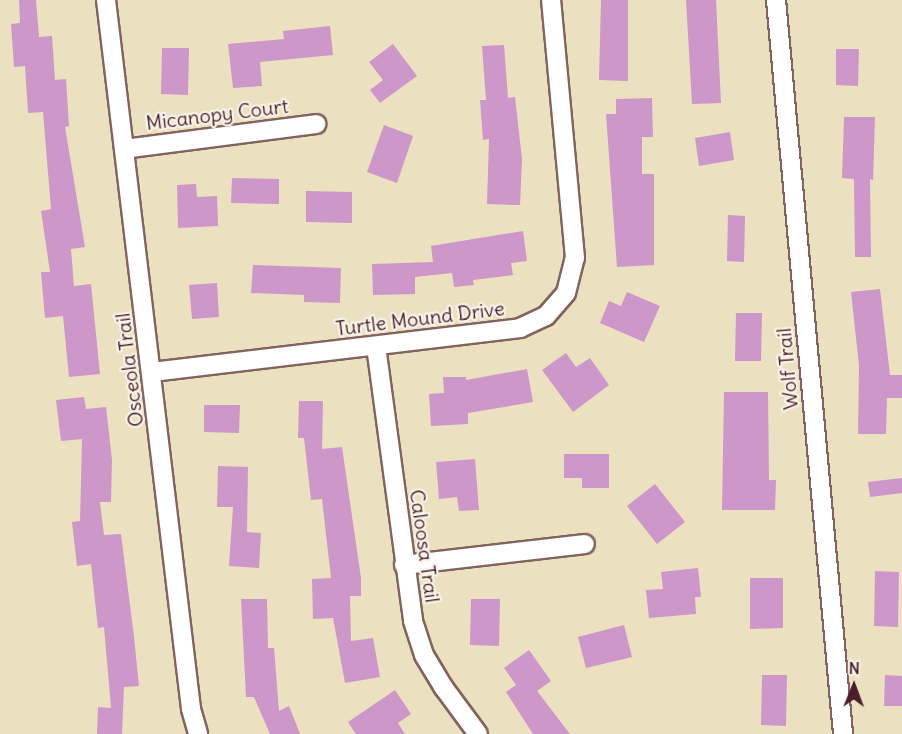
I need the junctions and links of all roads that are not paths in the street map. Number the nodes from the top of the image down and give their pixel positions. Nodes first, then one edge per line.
1 (106, 0) edge
2 (551, 0) edge
3 (776, 0) edge
4 (316, 124) dead end
5 (124, 148) junction
6 (376, 346) junction
7 (152, 372) junction
8 (585, 544) dead end
9 (404, 565) junction
10 (198, 734) edge
11 (478, 734) edge
12 (843, 734) edge

1 - 5 street, Osceola Trail
2 - 6 street, Turtle Mound Drive
3 - 12 street, Wolf Trail
4 - 5 street, Micanopy Court
5 - 7 street, Osceola Trail
6 - 7 street, Turtle Mound Drive
6 - 9 street, Caloosa Trail
7 - 10 street, Osceola Trail
8 - 9 street
9 - 11 street, Caloosa Trail

